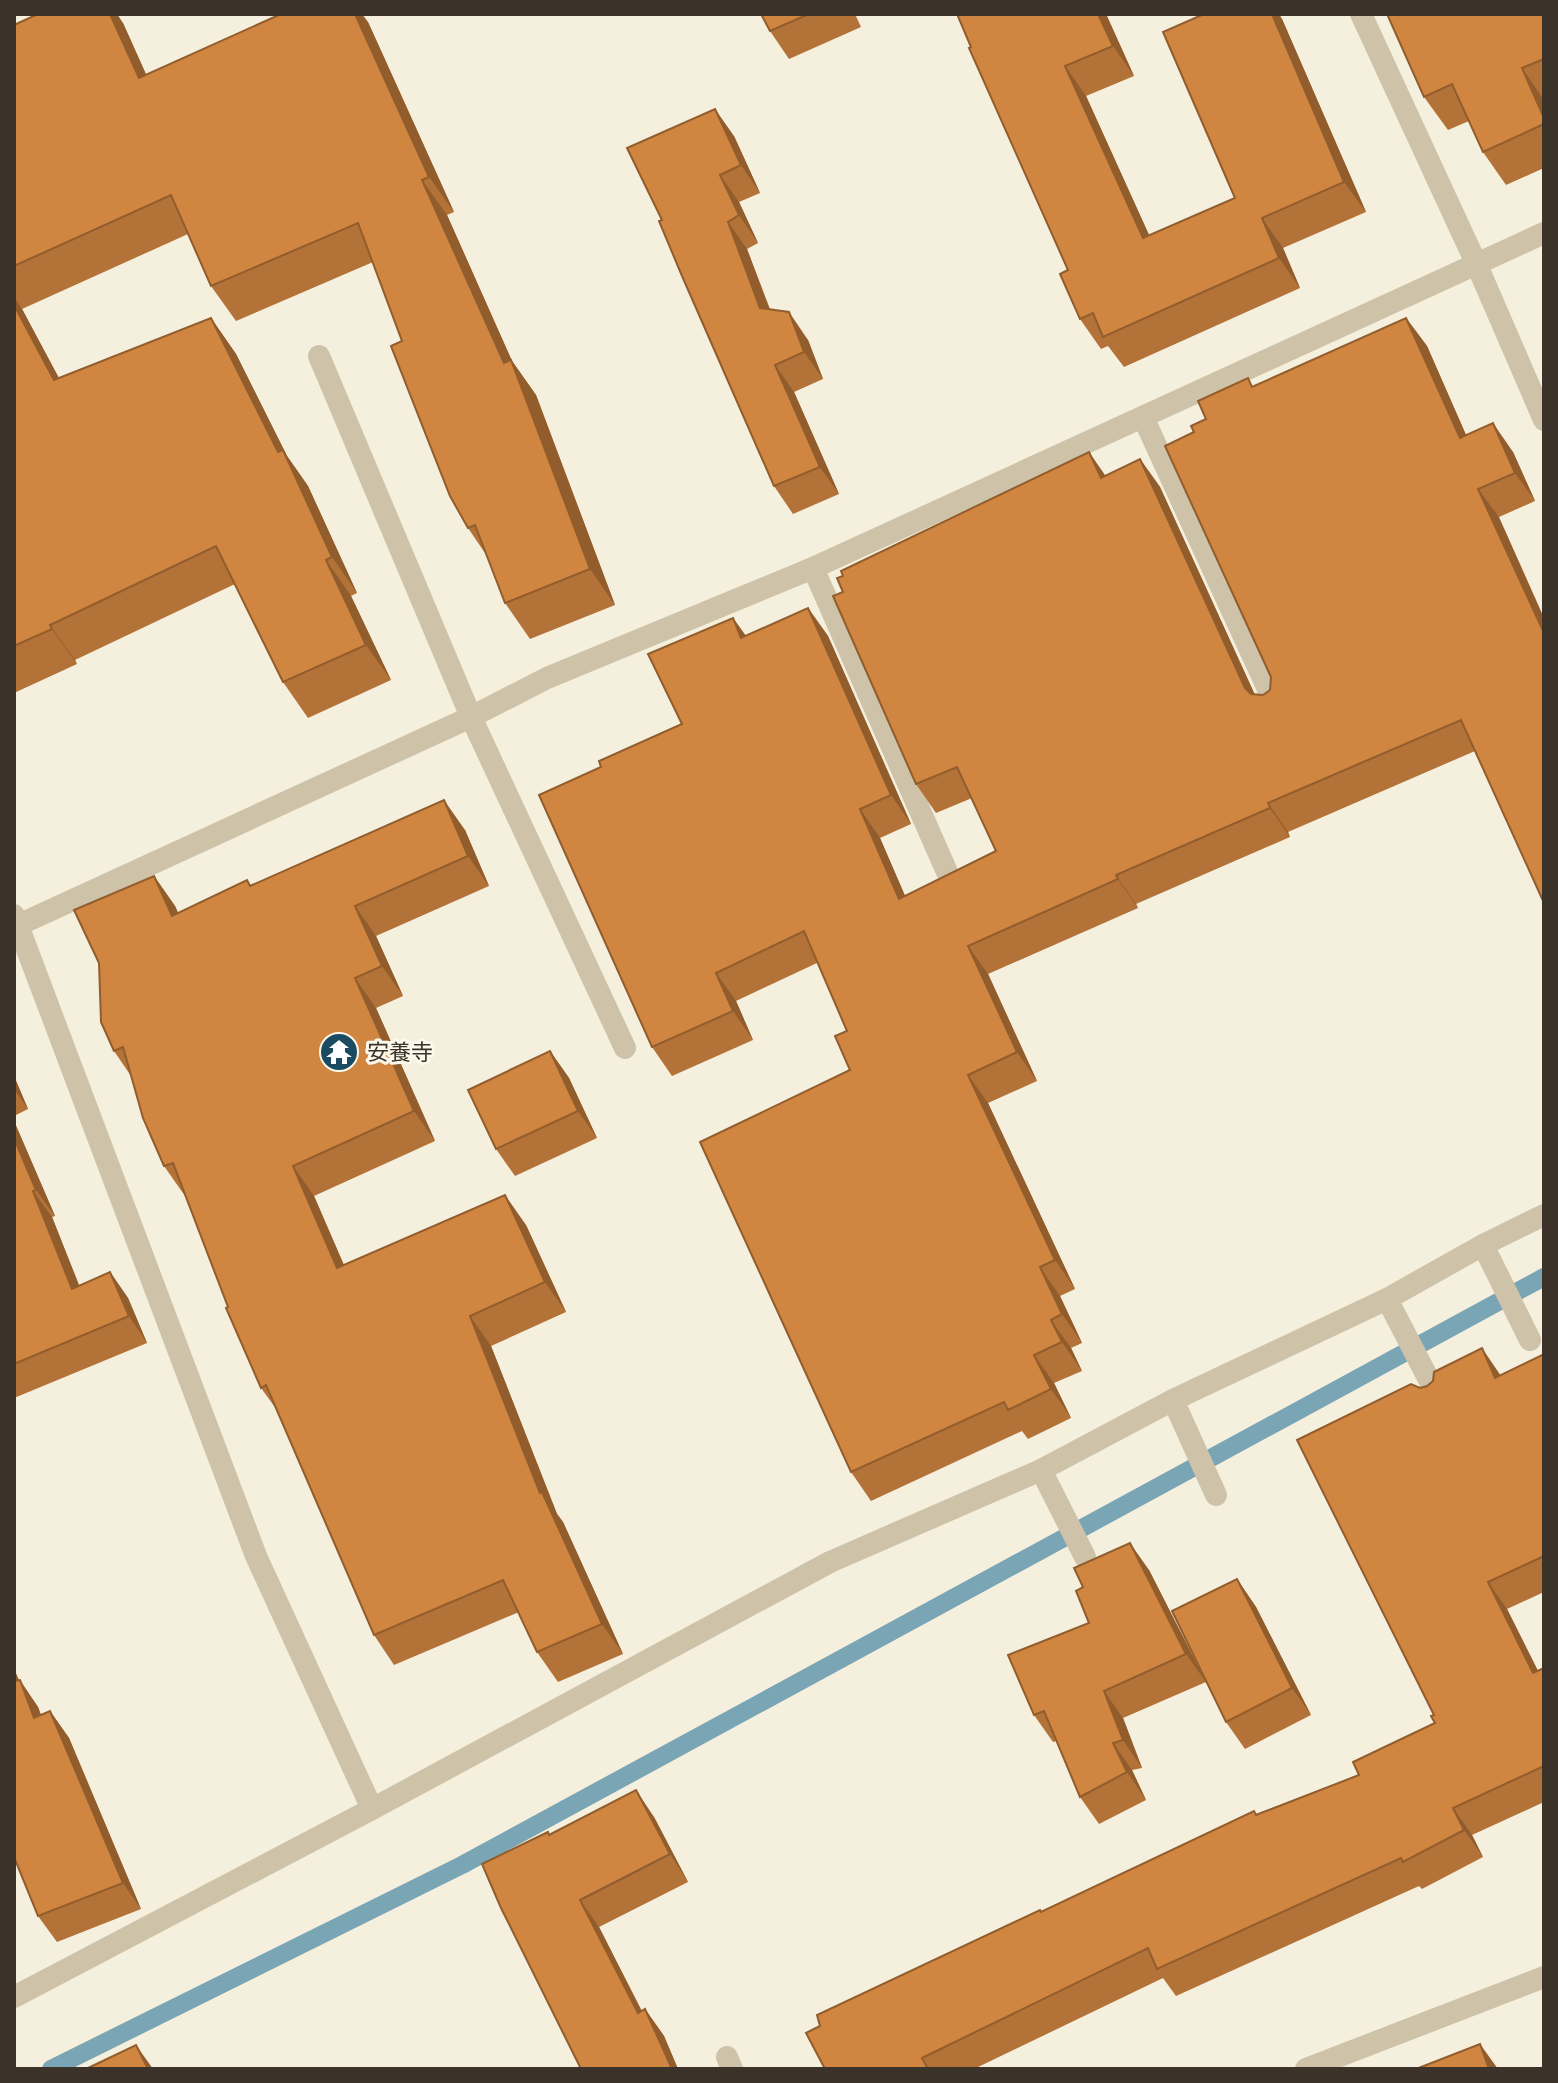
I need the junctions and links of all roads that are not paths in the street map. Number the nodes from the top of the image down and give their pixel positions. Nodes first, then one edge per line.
1 (1361, 14) edge
2 (1544, 233) edge
3 (1476, 263) junction
4 (319, 356) dead end
5 (1143, 417) junction
6 (1544, 420) edge
7 (813, 568) junction
8 (1278, 711) edge
9 (471, 717) junction
10 (947, 872) edge
11 (16, 922) edge
12 (625, 1048) dead end
13 (1544, 1215) edge
14 (1483, 1245) junction
15 (1387, 1299) junction
16 (1530, 1340) dead end
17 (1173, 1400) junction
18 (1440, 1401) edge
19 (1041, 1470) junction
20 (1216, 1495) dead end
21 (1085, 1557) dead end
22 (372, 1809) junction
23 (1544, 1977) edge
24 (14, 1997) edge
25 (1306, 2069) edge

1 - 3 street
2 - 3 street
3 - 5 street
3 - 6 street
4 - 9 street
5 - 7 street
5 - 8 street
7 - 9 street
7 - 10 street
9 - 11 street
9 - 12 street
11 - 22 street
13 - 14 street
14 - 15 street
14 - 16 street
15 - 17 street
15 - 18 street
17 - 19 street
17 - 20 street
19 - 21 street
19 - 22 street
22 - 24 street
23 - 25 street

